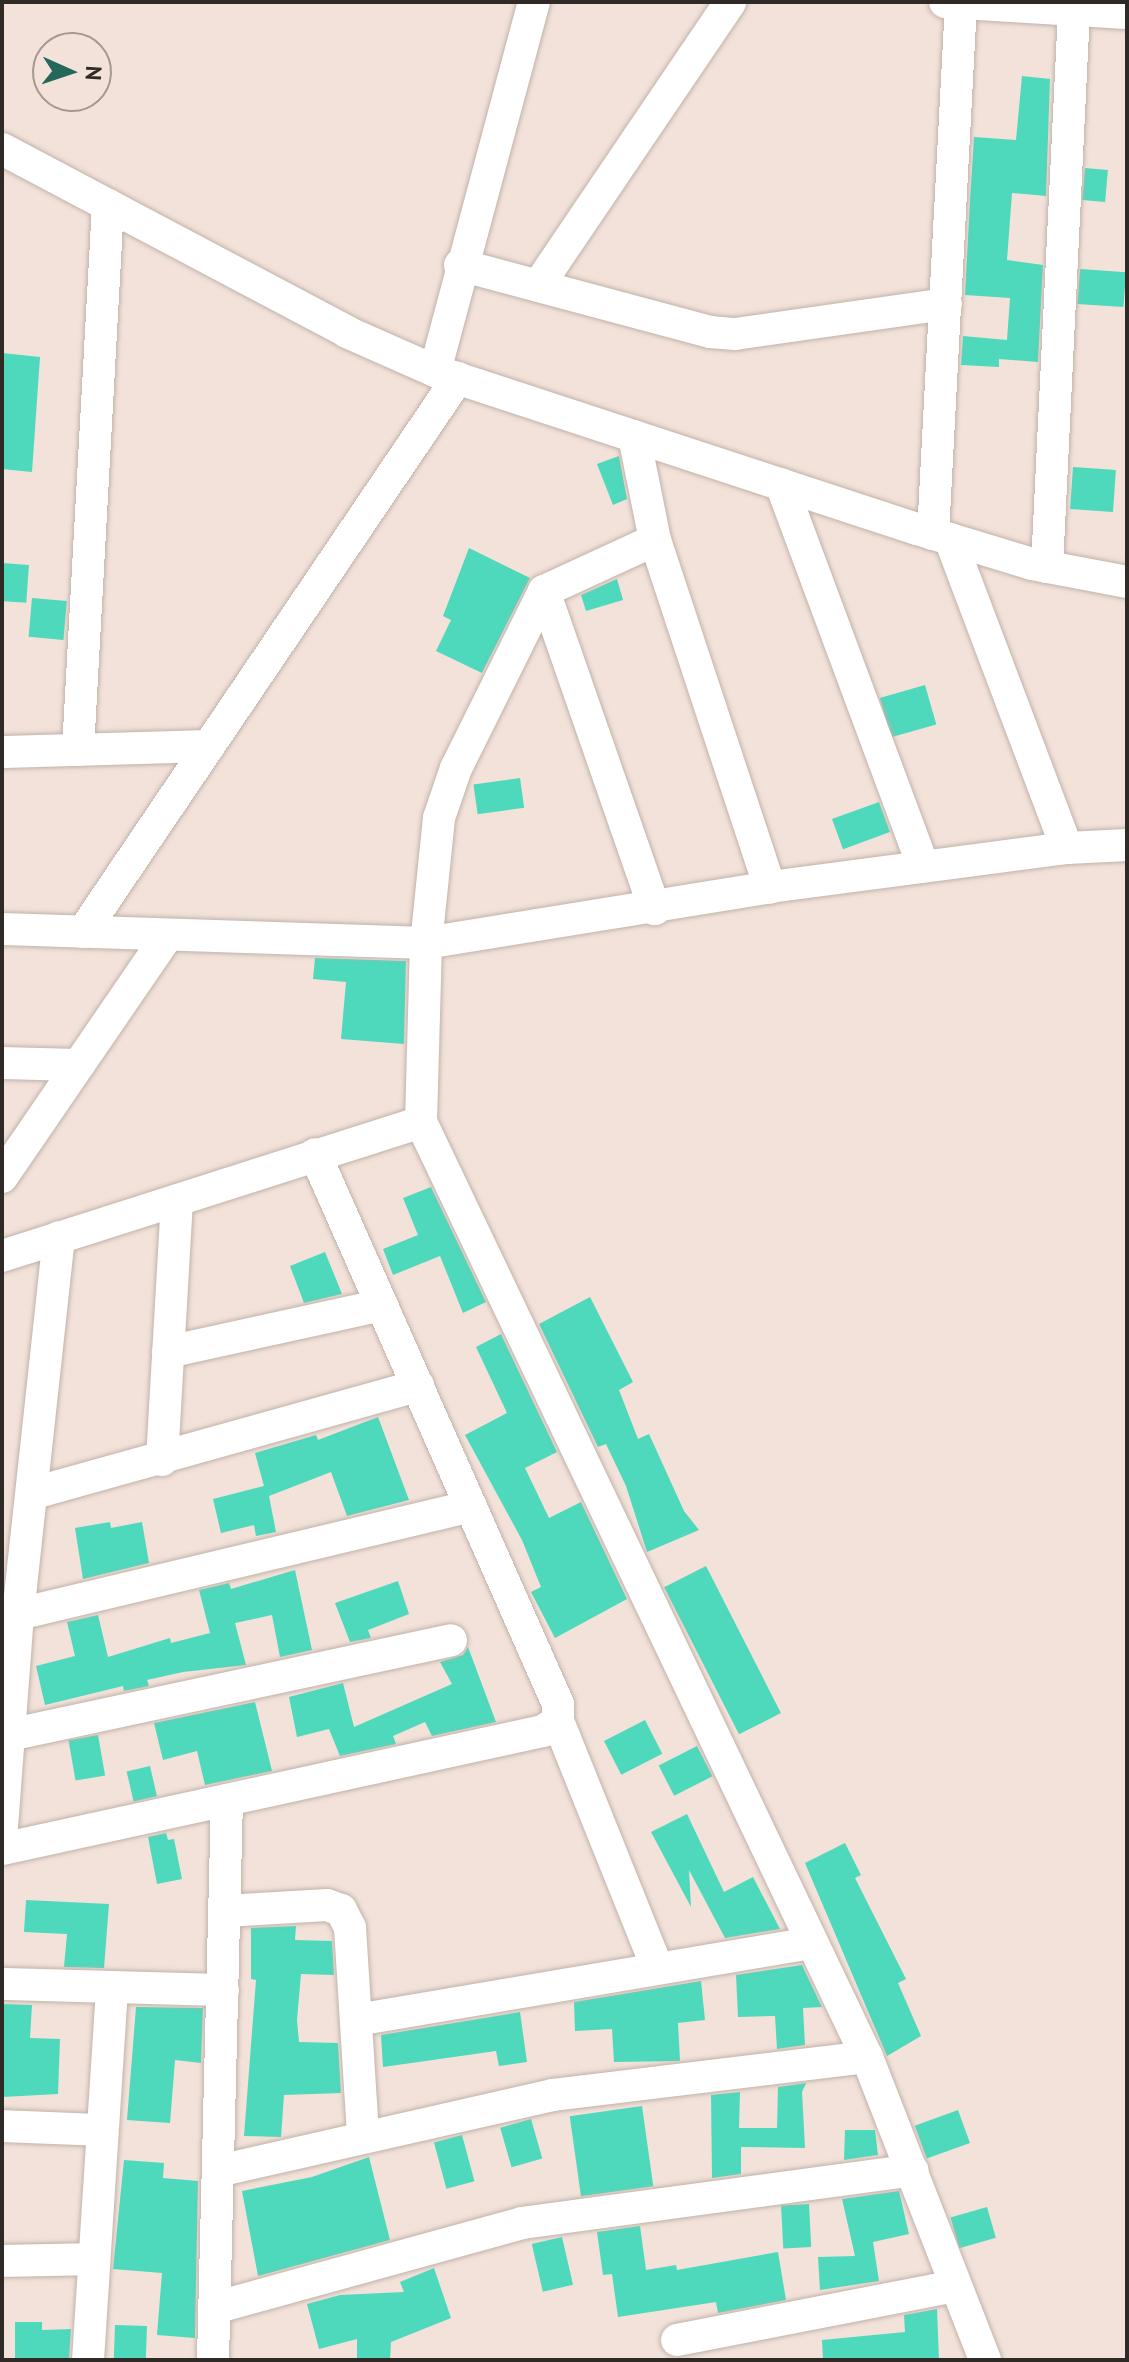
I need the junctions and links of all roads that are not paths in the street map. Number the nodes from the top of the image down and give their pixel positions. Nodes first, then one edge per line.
1 (534, 2) edge
2 (730, 2) edge
3 (945, 2) edge
4 (961, 3) edge
5 (1036, 5) edge
6 (1074, 10) junction
7 (1127, 13) edge
8 (2, 149) edge
9 (108, 205) junction
10 (460, 265) junction
11 (538, 286) junction
12 (946, 304) junction
13 (447, 375) junction
14 (634, 436) junction
15 (781, 484) junction
16 (942, 536) junction
17 (655, 540) junction
18 (1047, 567) junction
19 (1127, 582) edge
20 (544, 591) junction
21 (209, 746) junction
22 (78, 750) junction
23 (2, 752) edge
24 (1127, 845) edge
25 (1067, 848) junction
26 (923, 866) junction
27 (770, 887) junction
28 (655, 909) junction
29 (2, 929) edge
30 (83, 932) junction
31 (168, 935) junction
32 (426, 943) junction
33 (2, 1063) edge
34 (78, 1065) junction
35 (421, 1122) junction
36 (315, 1154) junction
37 (2, 1177) edge
38 (177, 1200) junction
39 (59, 1237) junction
40 (2, 1256) edge
41 (382, 1305) junction
42 (168, 1352) junction
43 (418, 1386) junction
44 (162, 1460) junction
45 (34, 1493) junction
46 (471, 1506) junction
47 (10, 1616) edge
48 (451, 1640) dead end
49 (558, 1721) junction
50 (9, 1735) junction
51 (227, 1800) junction
52 (2, 1827) edge
53 (2, 1849) edge
54 (225, 1911) junction
55 (812, 1943) junction
56 (656, 1965) junction
57 (2, 1984) edge
58 (112, 1988) junction
59 (223, 1990) junction
60 (356, 2020) junction
61 (867, 2057) junction
62 (2, 2126) edge
63 (101, 2130) junction
64 (363, 2137) junction
65 (912, 2170) junction
66 (218, 2171) junction
67 (94, 2259) junction
68 (2, 2261) edge
69 (955, 2286) junction
70 (214, 2308) junction
71 (677, 2340) dead end
72 (88, 2360) edge
73 (213, 2360) edge
74 (985, 2360) edge

1 - 10 street
2 - 11 street
3 - 4 street
4 - 5 street
4 - 12 street
5 - 6 street
6 - 7 street
6 - 18 street
8 - 9 street
9 - 13 street
9 - 22 street
10 - 11 street
10 - 13 street
11 - 12 street
12 - 16 street
13 - 14 street
13 - 21 street
14 - 15 street
14 - 17 street
15 - 16 street
15 - 26 street
16 - 18 street
16 - 25 street
17 - 20 street
17 - 27 street
18 - 19 street
20 - 28 street
20 - 32 street
21 - 22 street
21 - 30 street
22 - 23 street
24 - 25 street
25 - 26 street
26 - 27 street
27 - 28 street
28 - 32 street
29 - 30 street
30 - 31 street
31 - 32 street
31 - 34 street
32 - 35 street
33 - 34 street
34 - 37 street
35 - 36 street
35 - 55 street
36 - 38 street
36 - 41 street
38 - 39 street
38 - 42 street
39 - 40 street
39 - 45 street
41 - 42 street
41 - 43 street
42 - 44 street
43 - 44 street
43 - 46 street
44 - 45 street
45 - 47 street
46 - 47 street
46 - 49 street
47 - 50 street
48 - 50 street
49 - 51 street
49 - 56 street
50 - 52 street
51 - 53 street
51 - 54 street
54 - 59 street
54 - 60 street
55 - 56 street
55 - 61 street
56 - 60 street
57 - 58 street
58 - 59 street
58 - 63 street
59 - 66 street
60 - 64 street
61 - 64 street
61 - 65 street
62 - 63 street
63 - 67 street
64 - 66 street
65 - 69 street
65 - 70 street
66 - 70 street
67 - 68 street
67 - 72 street
69 - 71 street
69 - 74 street
70 - 73 street

